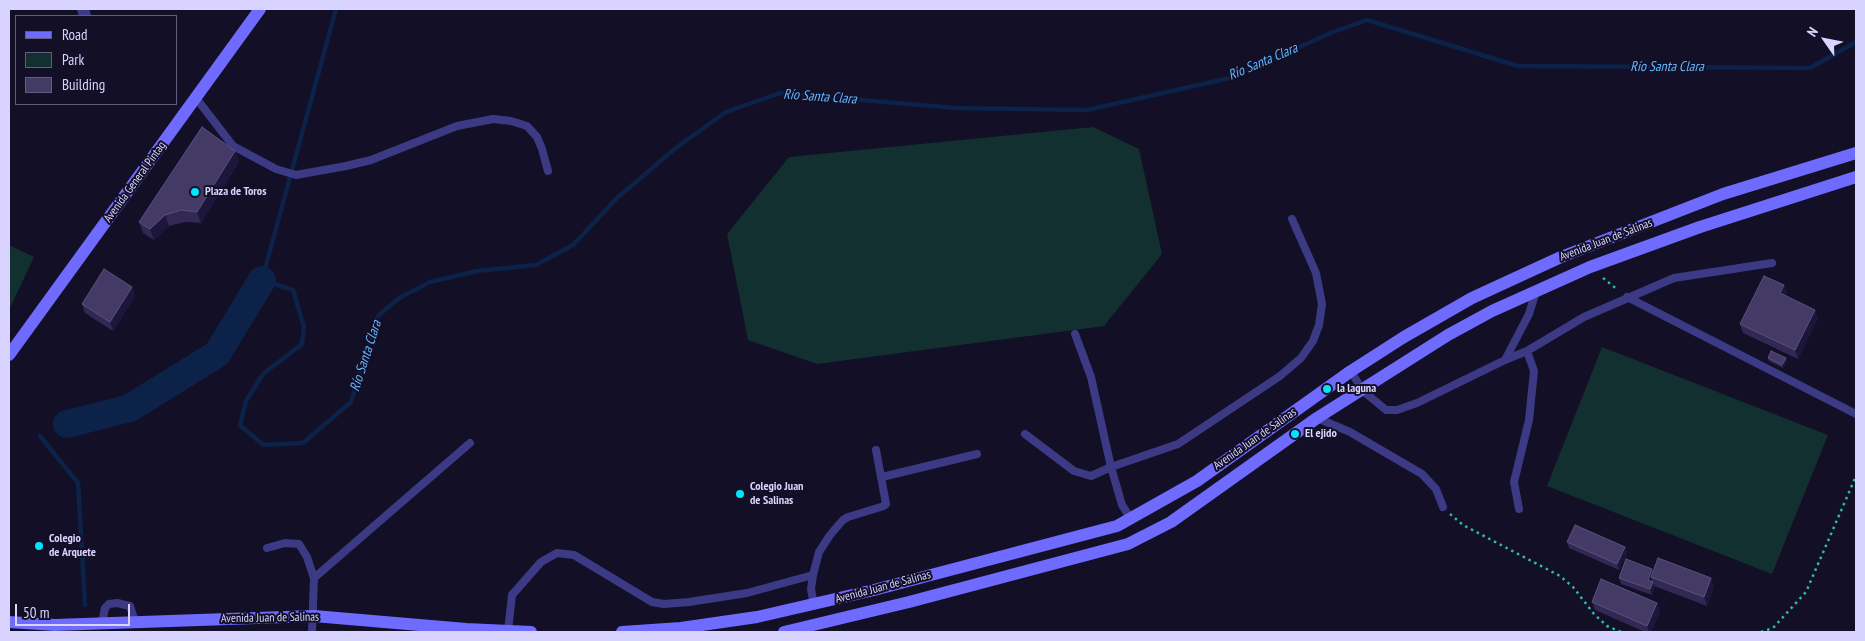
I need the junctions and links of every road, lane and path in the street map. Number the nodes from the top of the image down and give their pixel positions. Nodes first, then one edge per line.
1 (260, 9) edge
2 (196, 98) junction
3 (1856, 152) edge
4 (548, 171) dead end
5 (1856, 177) edge
6 (1292, 219) dead end
7 (1772, 263) dead end
8 (1590, 267) junction
9 (1536, 291) junction
10 (1627, 297) junction
11 (1075, 334) dead end
12 (1527, 351) junction
13 (9, 355) edge
14 (1505, 360) junction
15 (1351, 371) junction
16 (1362, 390) junction
17 (1856, 414) edge
18 (1317, 418) junction
19 (1025, 434) dead end
20 (470, 444) dead end
21 (876, 450) dead end
22 (978, 454) dead end
23 (1111, 467) junction
24 (882, 476) junction
25 (1856, 476) edge
26 (1443, 507) joint
27 (1519, 509) dead end
28 (1131, 519) junction
29 (266, 548) dead end
30 (813, 575) junction
31 (314, 578) junction
32 (814, 605) junction
33 (314, 616) junction
34 (9, 622) edge
35 (135, 622) junction
36 (102, 623) junction
37 (819, 624) junction
38 (508, 631) edge
39 (312, 632) edge
40 (531, 632) edge
41 (622, 632) edge
42 (784, 632) edge
43 (1621, 632) edge
44 (1761, 632) edge

1 - 2 main road, Avenida General Pintag
2 - 4 lane
2 - 13 main road, Avenida General Pintag
3 - 15 main road, Avenida Juan de Salinas
5 - 8 main road, Avenida Juan de Salinas
6 - 23 lane
7 - 10 lane
8 - 9 main road, Avenida Juan de Salinas
8 - 10 path
9 - 14 lane
9 - 16 main road, Avenida Juan de Salinas
10 - 12 lane
10 - 17 lane
11 - 23 lane
12 - 14 lane
12 - 27 lane
14 - 16 lane
15 - 16 lane
15 - 28 main road, Avenida Juan de Salinas
16 - 18 main road, Avenida Juan de Salinas
18 - 26 lane
18 - 37 main road, Avenida Juan de Salinas
19 - 23 lane
20 - 31 lane
21 - 24 lane
22 - 24 lane
23 - 28 lane
24 - 30 lane
25 - 44 path
26 - 43 path
28 - 32 main road, Avenida Juan de Salinas
29 - 31 lane
30 - 32 lane
30 - 38 lane
31 - 33 lane
32 - 37 main road
32 - 41 main road, Avenida Juan de Salinas
33 - 35 main road, Avenida Juan de Salinas
33 - 38 main road, Avenida Juan de Salinas
33 - 39 lane
34 - 36 main road, Avenida Juan de Salinas
35 - 36 main road, Avenida Juan de Salinas
35 - 36 lane
37 - 42 main road, Avenida Juan de Salinas
38 - 40 main road, Avenida Juan de Salinas

